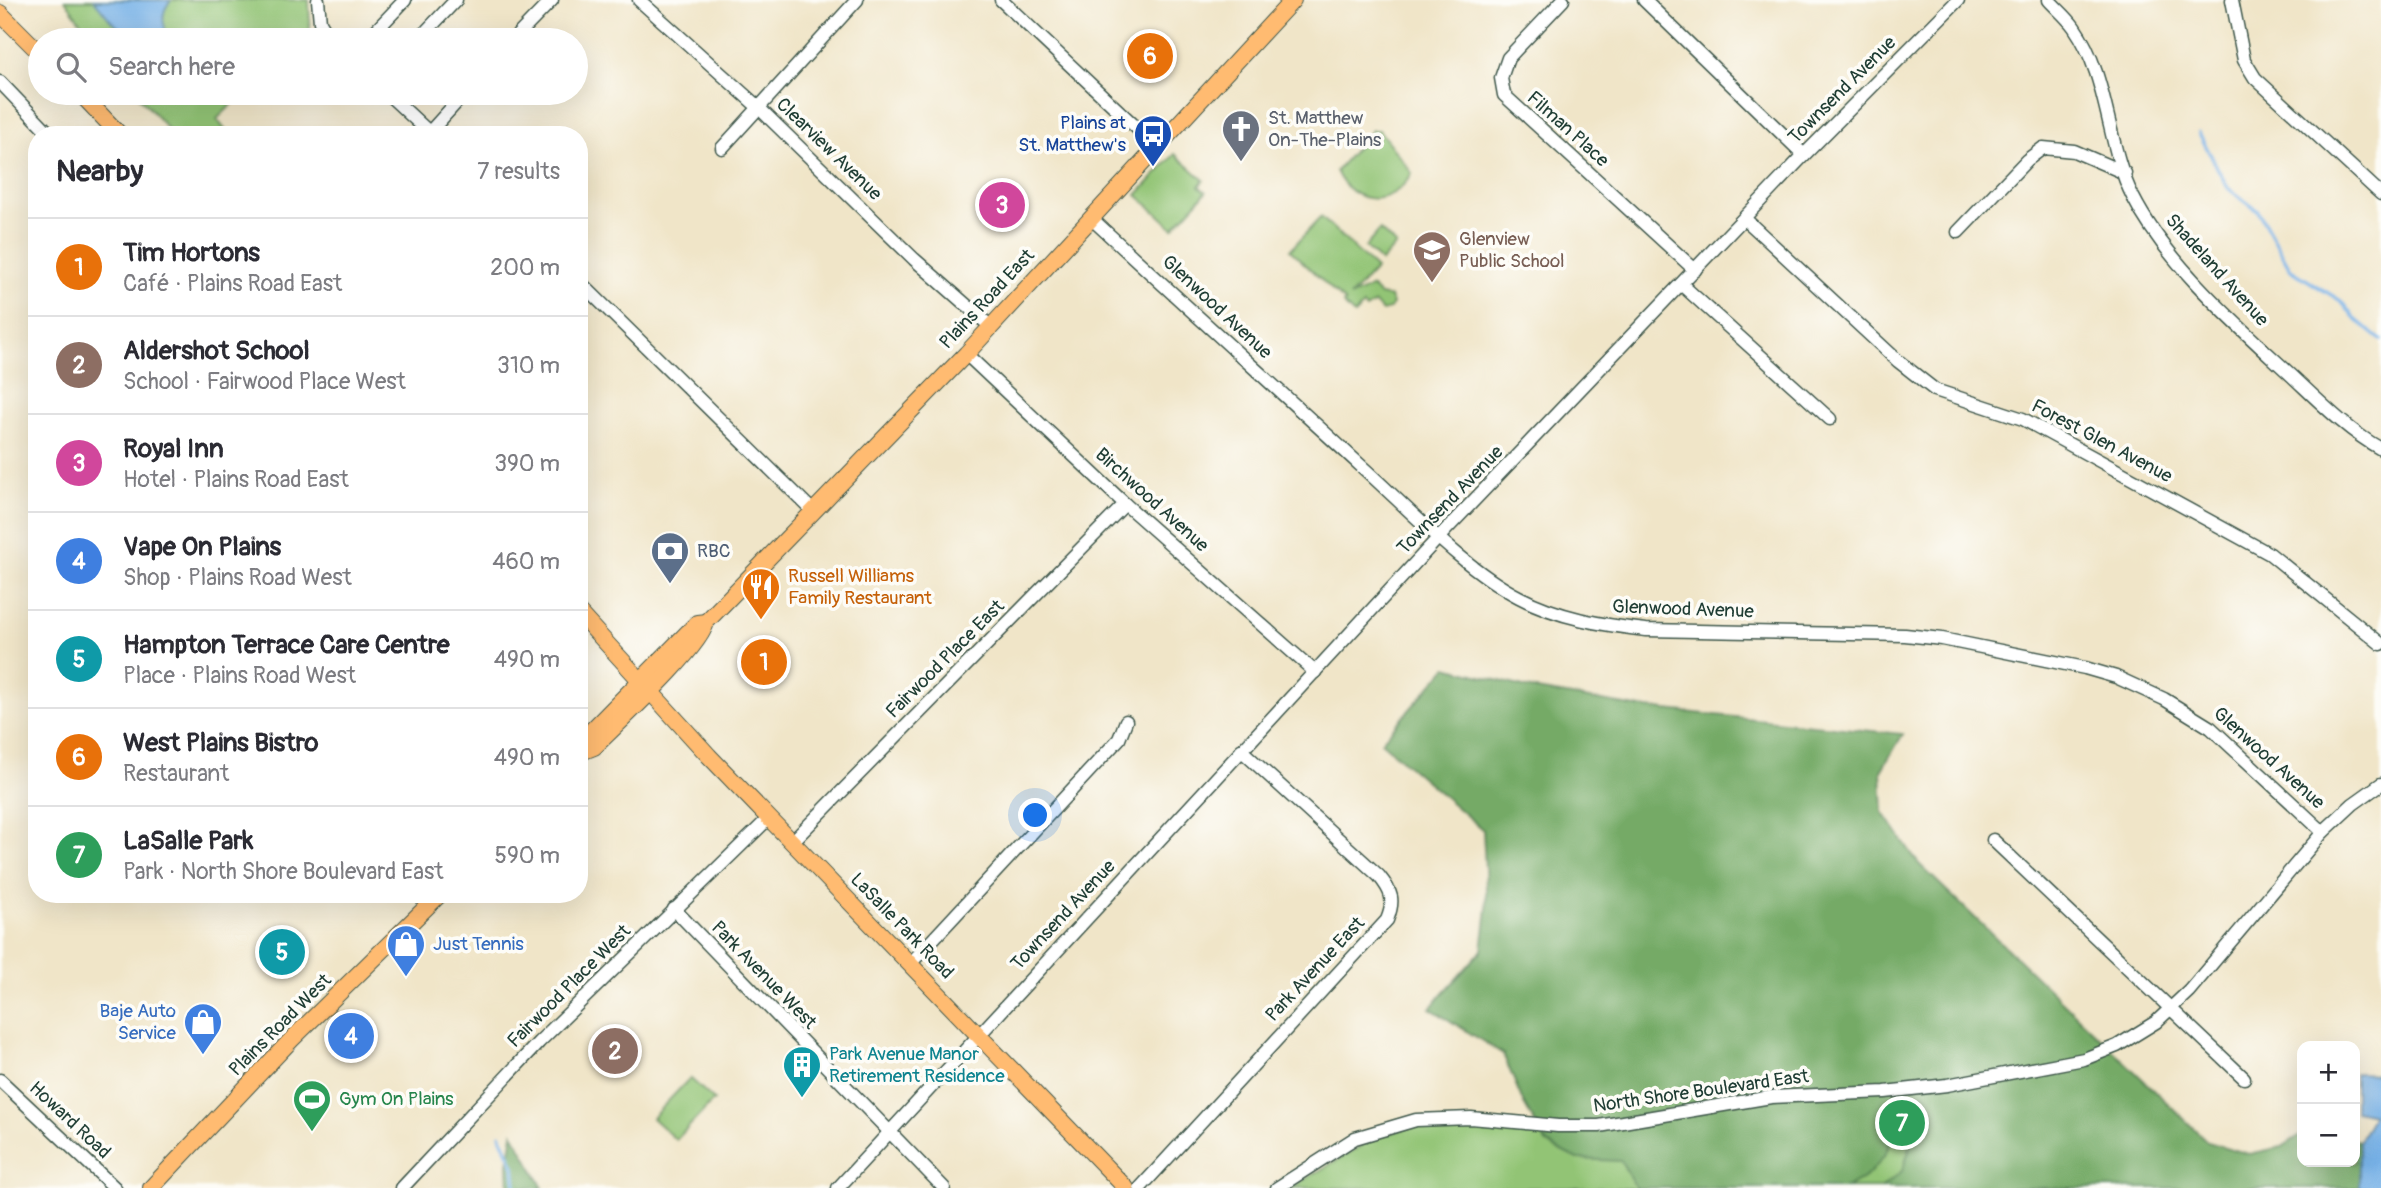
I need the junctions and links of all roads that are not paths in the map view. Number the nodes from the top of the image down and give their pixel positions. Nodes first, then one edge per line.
1 (318, 0) edge
2 (405, 0) edge
3 (456, 0) edge
4 (552, 0) edge
5 (639, 0) edge
6 (857, 0) edge
7 (1001, 0) edge
8 (1293, 0) edge
9 (1563, 0) edge
10 (1644, 0) edge
11 (1958, 0) edge
12 (2049, 0) edge
13 (2232, 0) edge
14 (0, 13) edge
15 (324, 28) edge
16 (378, 28) edge
17 (429, 28) edge
18 (525, 28) edge
19 (28, 41) edge
20 (0, 82) edge
21 (91, 105) edge
22 (400, 105) edge
23 (455, 105) edge
24 (758, 107) junction
25 (42, 126) edge
26 (111, 126) edge
27 (422, 126) edge
28 (437, 126) edge
29 (1157, 147) junction
30 (722, 148) dead end
31 (1804, 155) junction
32 (2125, 173) junction
33 (2381, 194) edge
34 (1091, 218) junction
35 (1745, 219) junction
36 (1958, 232) dead end
37 (1695, 270) junction
38 (1681, 284) junction
39 (588, 290) edge
40 (990, 326) junction
41 (966, 354) junction
42 (1830, 419) dead end
43 (2381, 449) edge
44 (1125, 504) junction
45 (812, 510) junction
46 (1439, 537) junction
47 (588, 623) edge
48 (2381, 644) edge
49 (1315, 672) junction
50 (646, 684) junction
51 (1126, 721) dead end
52 (588, 749) edge
53 (1241, 750) junction
54 (2381, 784) edge
55 (769, 818) junction
56 (2323, 832) junction
57 (1993, 839) dead end
58 (792, 842) junction
59 (426, 903) edge
60 (674, 909) junction
61 (910, 964) junction
62 (2171, 1007) junction
63 (979, 1035) junction
64 (2244, 1078) dead end
65 (0, 1080) edge
66 (890, 1131) junction
67 (115, 1188) edge
68 (151, 1188) edge
69 (402, 1188) edge
70 (838, 1188) edge
71 (944, 1188) edge
72 (1126, 1188) edge
73 (1140, 1188) edge
74 (1277, 1188) edge

1 - 15 street
2 - 16 street
3 - 17 street
4 - 18 street
5 - 24 street, Clearview Avenue
6 - 24 street
7 - 29 street
8 - 29 main road, Plains Road East
9 - 37 street, Filman Place
10 - 31 street
11 - 31 street, Townsend Avenue
12 - 32 street, Shadeland Avenue
13 - 33 street
14 - 19 main road
20 - 25 street
21 - 26 main road
22 - 27 street
23 - 28 street
24 - 30 street
24 - 40 street, Clearview Avenue
29 - 34 main road, Plains Road East
31 - 35 street, Townsend Avenue
32 - 36 street
32 - 43 street, Shadeland Avenue
34 - 40 main road, Plains Road East
34 - 46 street, Glenwood Avenue
35 - 37 street, Townsend Avenue
35 - 48 street, Forest Glen Avenue
37 - 38 street, Townsend Avenue
38 - 42 street
38 - 46 street, Townsend Avenue
39 - 45 street
40 - 41 main road, Plains Road East
41 - 44 street, Birchwood Avenue
41 - 45 main road, Plains Road East
44 - 49 street, Birchwood Avenue
44 - 58 street, Fairwood Place East
45 - 50 main road, Plains Road East
46 - 49 street, Townsend Avenue
46 - 56 street, Glenwood Avenue
47 - 50 main road, LaSalle Park Road
49 - 53 street, Townsend Avenue
50 - 52 main road
50 - 55 main road, LaSalle Park Road
51 - 61 street
53 - 63 street, Townsend Avenue
53 - 73 street, Park Avenue East
54 - 56 street, North Shore Boulevard East
55 - 58 main road, LaSalle Park Road
55 - 60 street, Fairwood Place West
56 - 62 street, North Shore Boulevard East
57 - 62 street
58 - 61 main road, LaSalle Park Road
59 - 68 main road, Plains Road West
60 - 66 street, Park Avenue West
60 - 69 street, Fairwood Place West
61 - 63 main road, LaSalle Park Road
62 - 64 street
62 - 74 street, North Shore Boulevard East
63 - 66 street, Townsend Avenue
63 - 72 main road, LaSalle Park Road
65 - 67 street, Howard Road
66 - 70 street, Townsend Avenue
66 - 71 street, Park Avenue West

